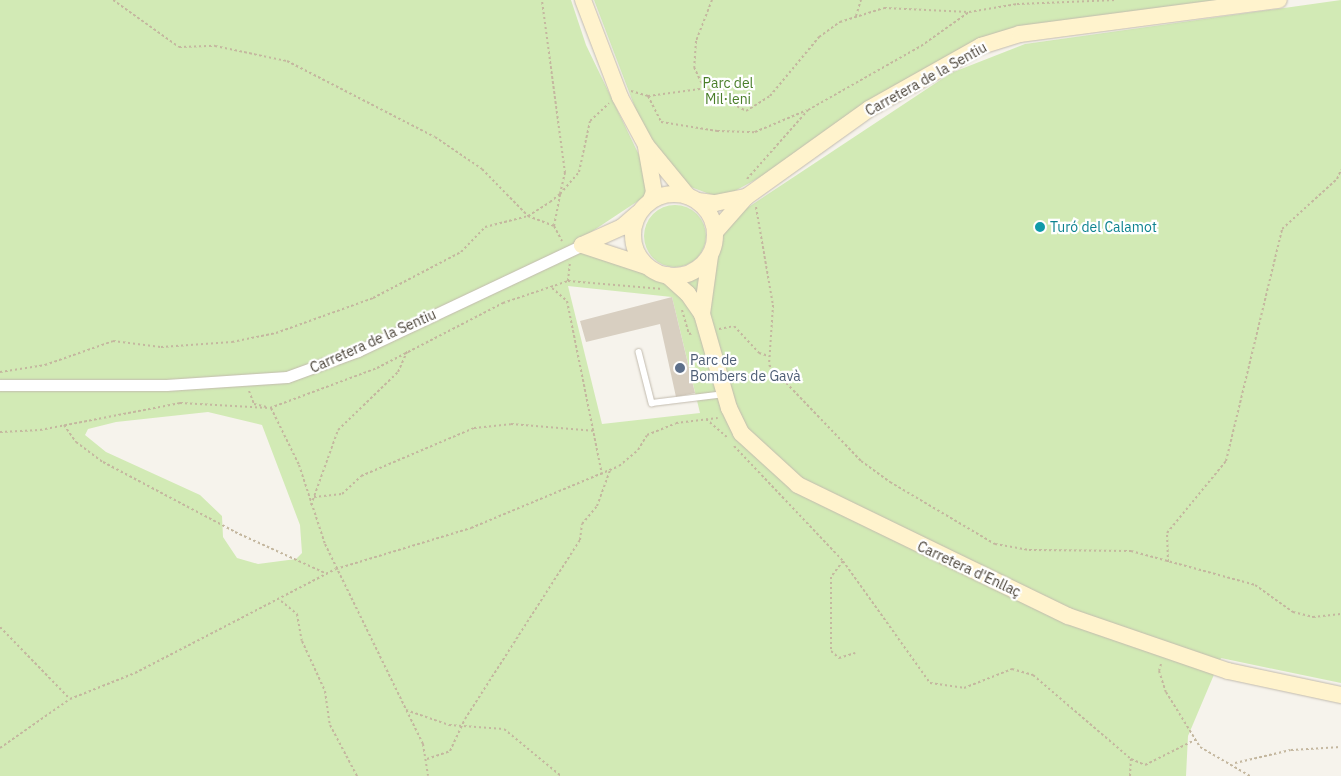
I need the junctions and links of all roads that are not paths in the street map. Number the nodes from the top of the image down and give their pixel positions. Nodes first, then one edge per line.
1 (583, 0) edge
2 (1279, 0) edge
3 (646, 145) junction
4 (749, 196) junction
5 (693, 198) junction
6 (646, 205) junction
7 (716, 231) junction
8 (574, 248) junction
9 (710, 256) junction
10 (648, 267) junction
11 (668, 283) junction
12 (702, 314) junction
13 (640, 352) dead end
14 (0, 385) edge
15 (726, 400) junction
16 (1341, 695) edge

1 - 3 street
2 - 4 street, Carretera de la Sentiu
3 - 5 street
3 - 6 street
4 - 5 street, Carretera de la Sentiu
4 - 7 street, Carretera de la Sentiu
5 - 6 street
5 - 7 street
6 - 8 street, Carretera de la Sentiu
6 - 10 street
7 - 9 street
8 - 10 street
8 - 14 street, Carretera de la Sentiu
9 - 11 street
9 - 12 street, Carretera d'Enllaç
10 - 11 street
11 - 12 street, Carretera d'Enllaç
12 - 15 street, Carretera d'Enllaç
13 - 15 lane
15 - 16 street, Carretera d'Enllaç

